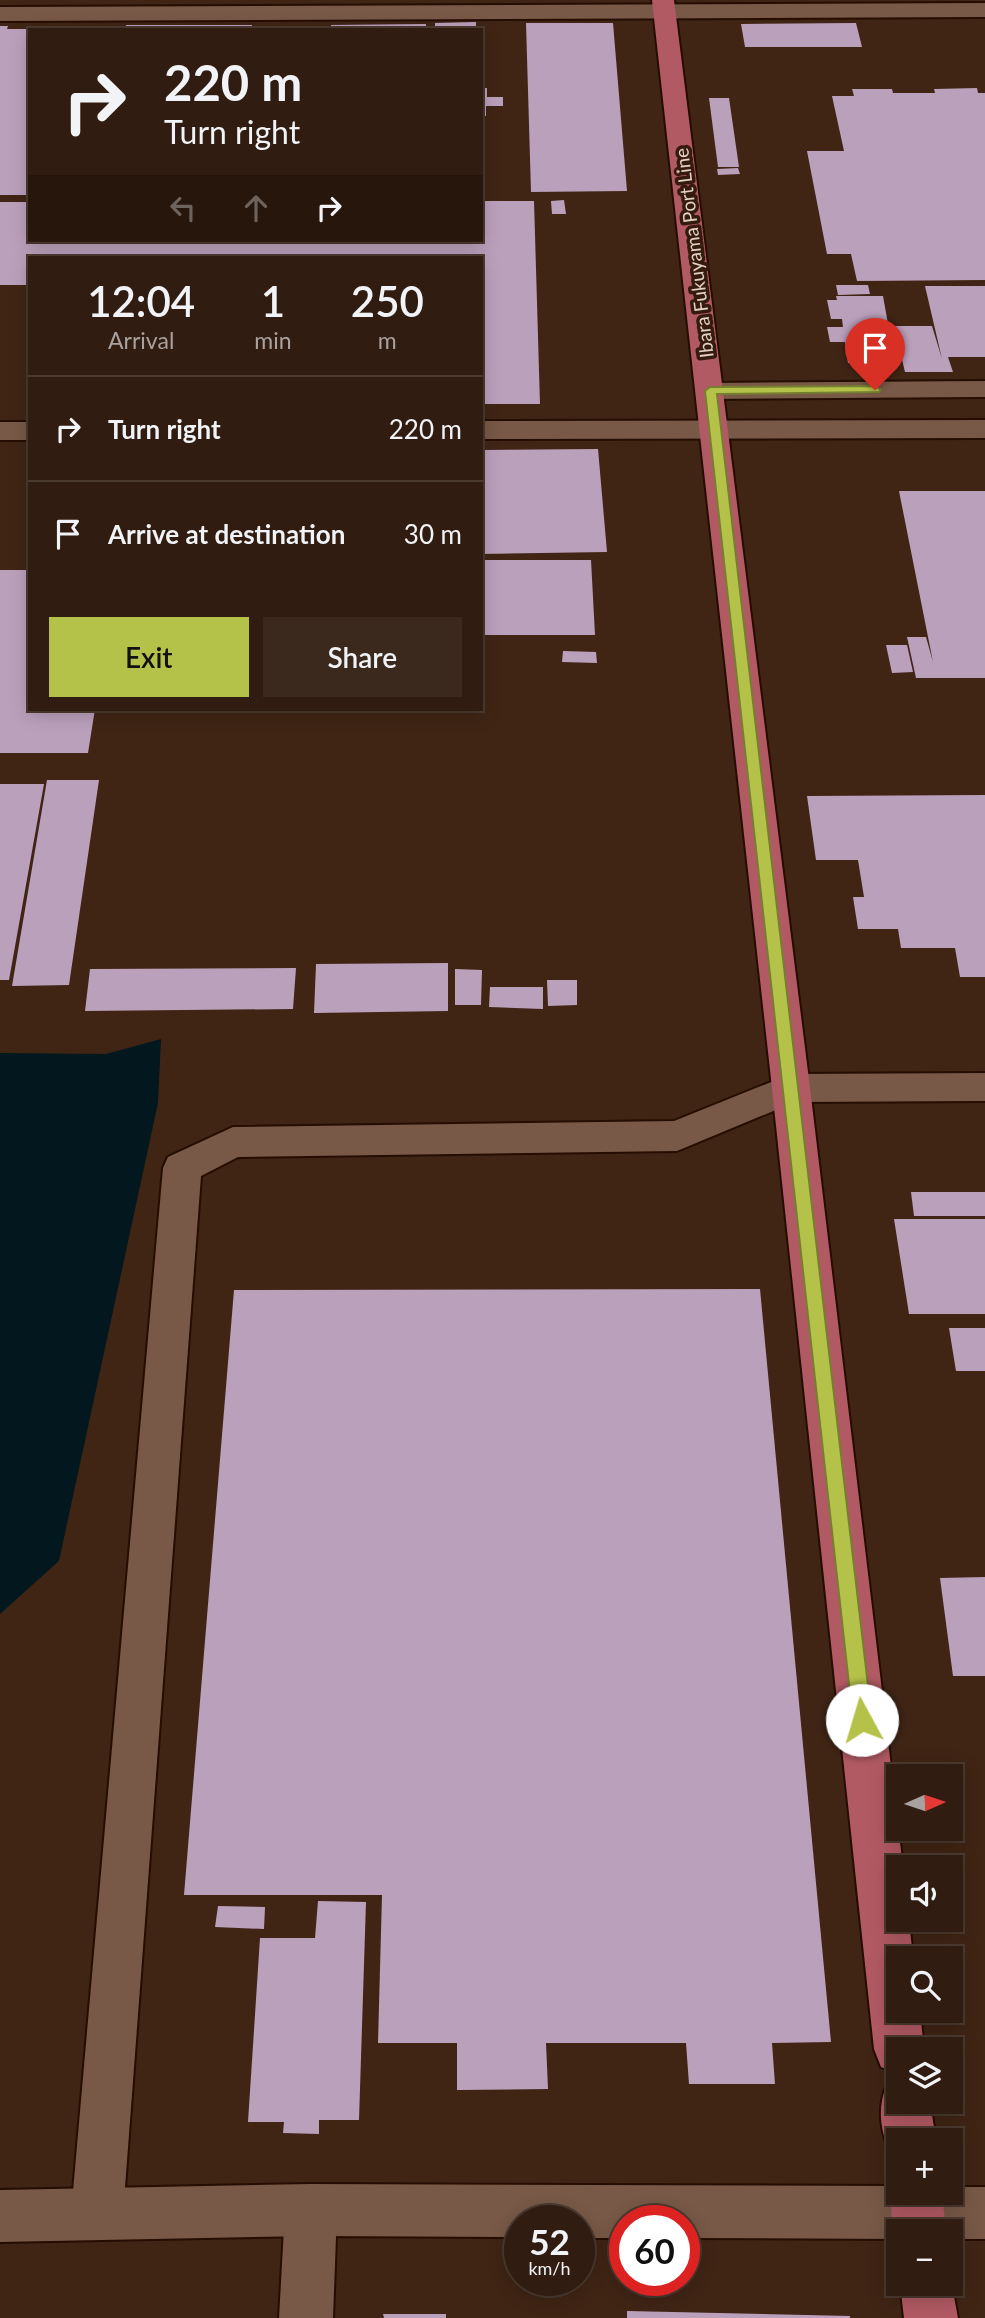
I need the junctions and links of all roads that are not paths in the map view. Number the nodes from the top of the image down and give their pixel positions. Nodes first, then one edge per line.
1 (664, 6) edge
2 (985, 10) edge
3 (0, 14) edge
4 (985, 389) edge
5 (710, 391) junction
6 (713, 429) junction
7 (985, 429) edge
8 (483, 430) edge
9 (0, 431) edge
10 (28, 431) edge
11 (985, 1087) edge
12 (791, 1088) junction
13 (899, 2037) edge
14 (311, 2210) junction
15 (918, 2213) edge
16 (985, 2213) edge
17 (97, 2214) junction
18 (0, 2217) edge
19 (928, 2296) edge
20 (306, 2318) edge
21 (931, 2318) edge

1 - 2 street
1 - 3 street
1 - 5 main road, Ibara Fukuyama Port Line
4 - 5 street
5 - 6 main road, Ibara Fukuyama Port Line
6 - 7 street
6 - 8 street
6 - 12 main road, Ibara Fukuyama Port Line
9 - 10 street
11 - 12 street
12 - 13 main road, Ibara Fukuyama Port Line
12 - 17 street
14 - 15 street
14 - 17 street
14 - 20 street
15 - 16 street
17 - 18 street
19 - 21 main road

